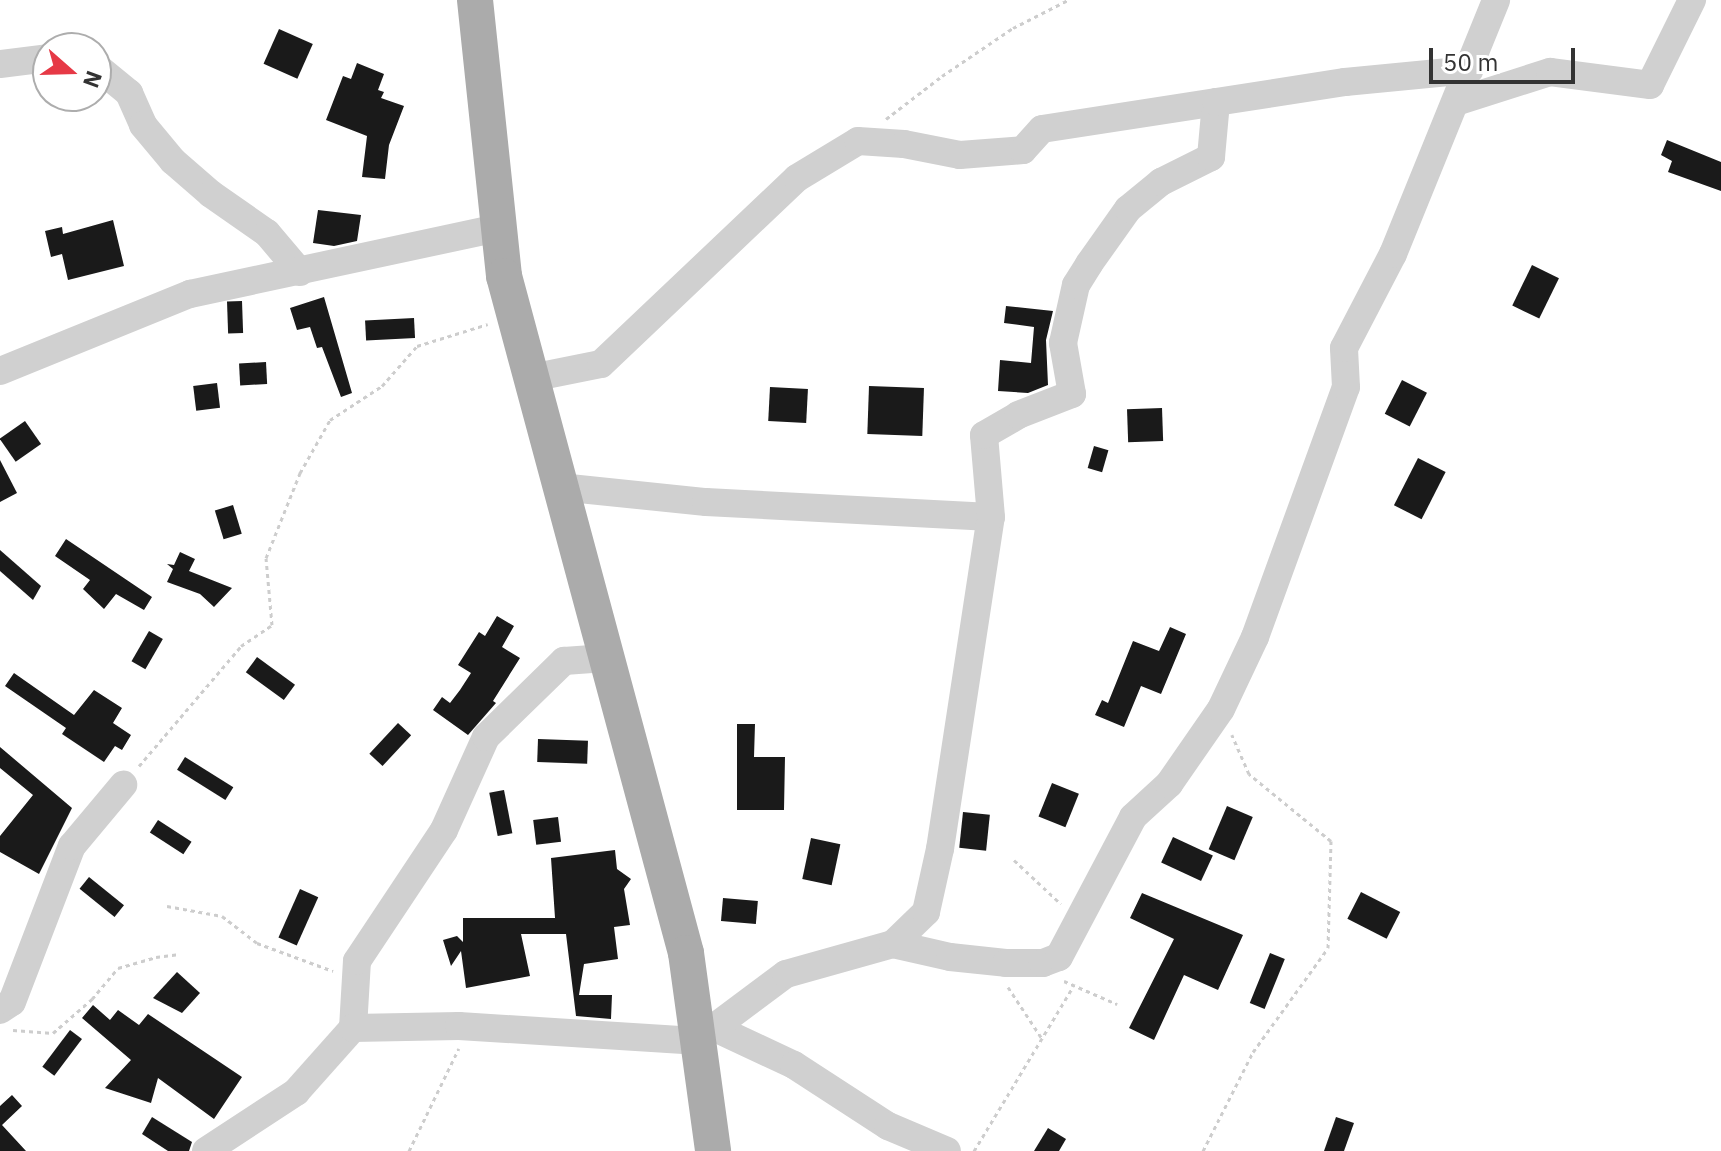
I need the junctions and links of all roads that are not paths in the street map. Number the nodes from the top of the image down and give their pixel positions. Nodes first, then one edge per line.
1 (475, 0) edge
2 (1496, 0) edge
3 (1692, 0) edge
4 (32, 60) edge
5 (0, 64) edge
6 (1469, 70) junction
7 (112, 79) edge
8 (1216, 102) junction
9 (1456, 102) junction
10 (499, 228) junction
11 (300, 272) junction
12 (0, 371) edge
13 (531, 378) junction
14 (560, 487) junction
15 (991, 517) junction
16 (606, 658) junction
17 (123, 785) road end
18 (893, 944) junction
19 (4, 1020) edge
20 (353, 1028) junction
21 (705, 1034) junction
22 (206, 1151) edge
23 (713, 1151) edge
24 (947, 1151) edge

1 - 10 main road
2 - 6 street
3 - 9 street
4 - 5 street
6 - 8 street
6 - 9 street
7 - 11 street
8 - 13 street
8 - 15 street
9 - 18 street
10 - 11 street
10 - 13 main road
11 - 12 street
13 - 14 main road
14 - 15 street
14 - 16 main road
15 - 18 street
16 - 20 street
16 - 21 main road
17 - 19 street
18 - 21 street
20 - 21 street
20 - 22 street
21 - 23 main road
21 - 24 street

